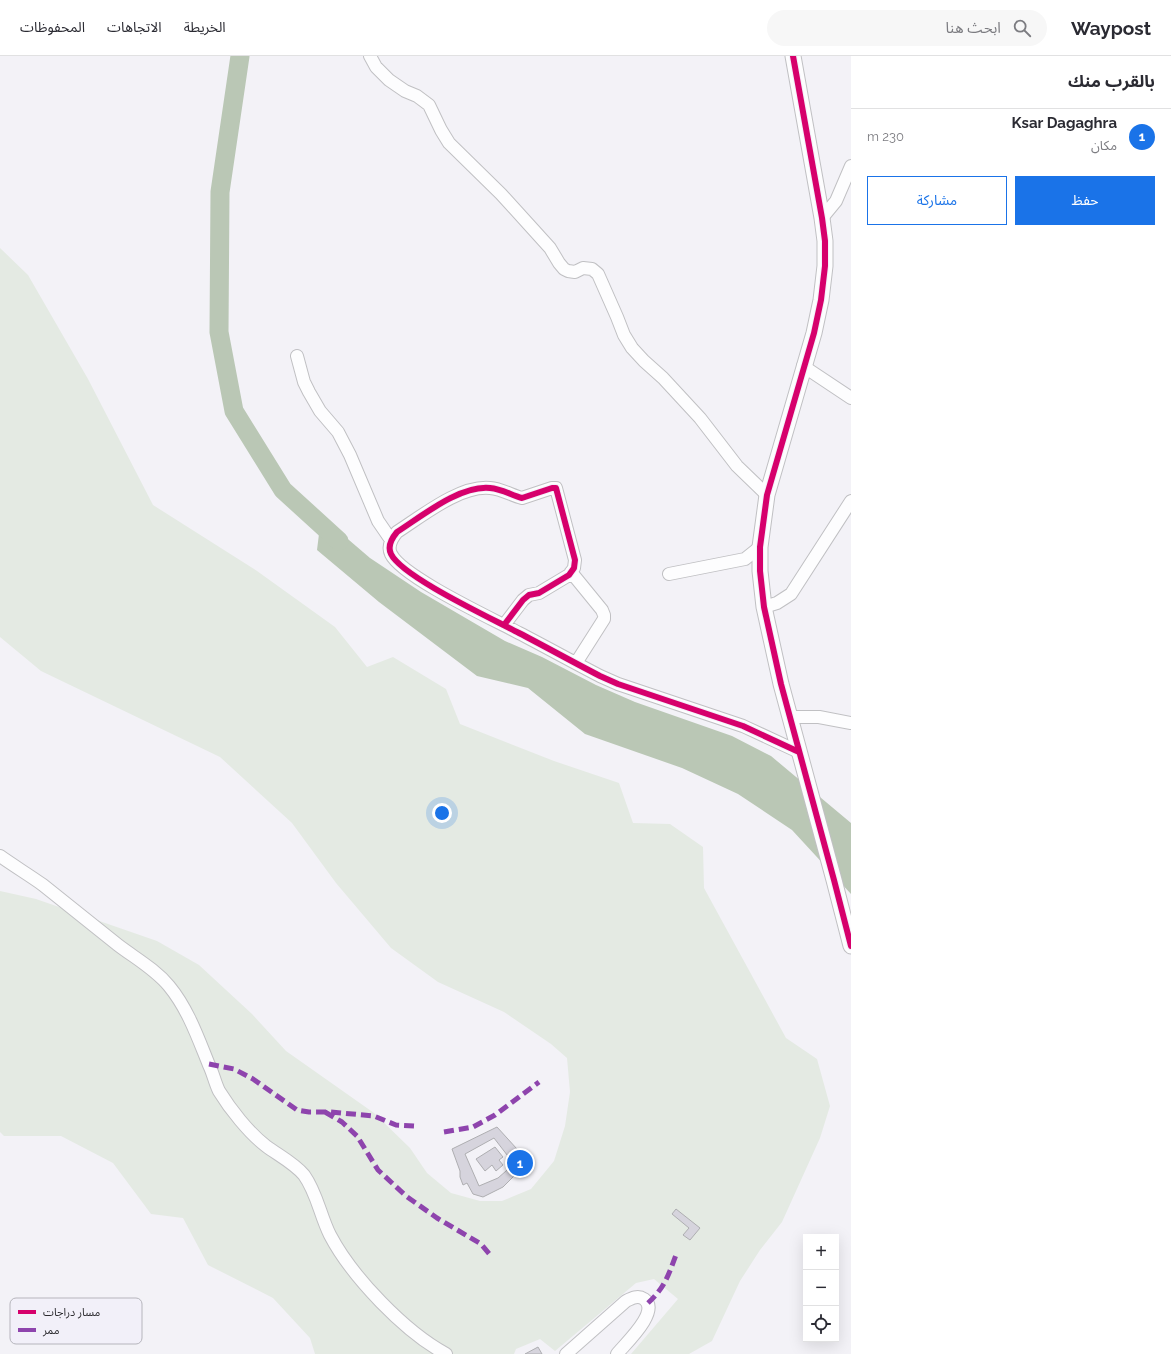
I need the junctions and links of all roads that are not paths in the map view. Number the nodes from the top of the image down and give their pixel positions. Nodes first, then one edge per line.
1 (370, 56) edge
2 (793, 56) edge
3 (850, 170) edge
4 (822, 218) junction
5 (298, 356) dead end
6 (803, 366) junction
7 (851, 398) edge
8 (767, 495) junction
9 (851, 501) edge
10 (391, 540) junction
11 (760, 547) junction
12 (571, 572) junction
13 (669, 574) dead end
14 (764, 607) junction
15 (504, 625) junction
16 (576, 663) junction
17 (790, 717) junction
18 (851, 722) edge
19 (799, 752) junction
20 (0, 856) edge
21 (850, 938) edge
22 (446, 1354) edge
23 (566, 1354) edge
24 (618, 1354) edge

1 - 8 street
2 - 4 street
3 - 4 street
4 - 6 street
5 - 10 street
6 - 7 street
6 - 8 street
8 - 11 street
9 - 14 street
10 - 12 street
10 - 15 street
11 - 13 street
11 - 14 street
12 - 15 street
12 - 16 street
14 - 17 street
15 - 16 street
16 - 19 street
17 - 18 street
17 - 19 street
19 - 21 street
20 - 22 street
23 - 24 street

